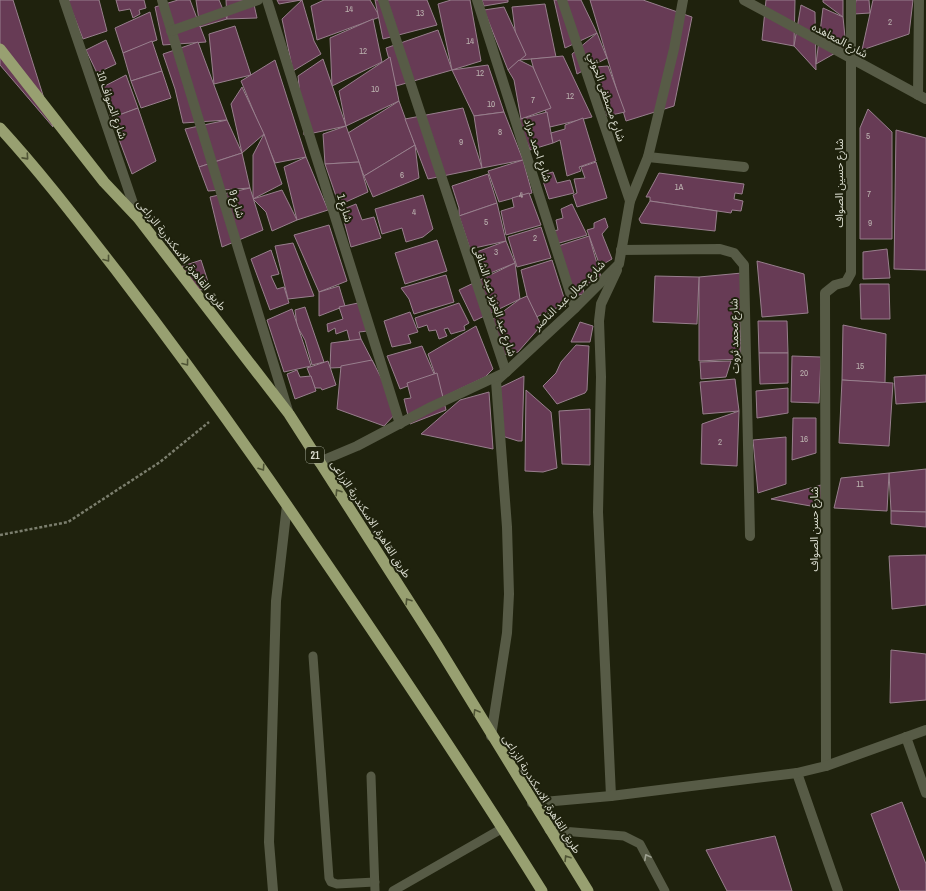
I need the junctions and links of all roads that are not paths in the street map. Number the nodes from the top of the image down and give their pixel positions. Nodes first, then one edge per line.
1 (64, 0) edge
2 (162, 0) edge
3 (258, 0) edge
4 (267, 0) edge
5 (383, 0) edge
6 (477, 0) edge
7 (562, 0) edge
8 (683, 0) edge
9 (744, 0) edge
10 (851, 0) edge
11 (919, 0) edge
12 (171, 31) junction
13 (0, 49) edge
14 (851, 59) junction
15 (922, 97) edge
16 (0, 128) edge
17 (648, 157) junction
18 (744, 168) dead end
19 (630, 202) junction
20 (138, 218) junction
21 (622, 250) junction
22 (619, 264) junction
23 (826, 293) joint
24 (575, 308) junction
25 (506, 372) junction
26 (289, 414) junction
27 (400, 424) junction
28 (319, 462) junction
29 (287, 505) junction
30 (750, 536) dead end
31 (313, 656) dead end
32 (926, 730) edge
33 (491, 736) junction
34 (906, 737) junction
35 (826, 766) junction
36 (797, 772) junction
37 (371, 776) dead end
38 (926, 793) edge
39 (611, 796) junction
40 (532, 803) junction
41 (503, 828) junction
42 (549, 830) junction
43 (375, 886) edge
44 (273, 891) edge
45 (393, 891) edge
46 (542, 891) edge
47 (588, 891) edge
48 (665, 891) edge
49 (838, 891) edge

1 - 20 street, شارع الصواف 10
2 - 12 street, شارع 9
3 - 12 street
4 - 27 street, شارع 1
5 - 25 street, شارع عبد العزيز عبد الشافى
6 - 24 street, شارع احمد مراد
7 - 19 street, شارع مصطفى الحوتي
8 - 17 street, شارع جمال عبد الناصر
9 - 14 street, شارع المعاهده
10 - 14 street, شارع حسين الصواف
11 - 15 street
12 - 26 street, شارع 9
13 - 20 highway, طريق القاهرة, الاسكندرية الزراعى / 21
14 - 15 street, شارع المعاهده
14 - 23 street, شارع حسين الصواف
16 -> 29 highway
17 - 18 street
17 - 19 street, شارع جمال عبد الناصر
19 - 21 street, شارع جمال عبد الناصر
20 - 26 highway, طريق القاهرة, الاسكندرية الزراعى / 21
21 - 22 street, شارع جمال عبد الناصر
21 - 30 street, شارع محمد ثروت
22 - 24 street, شارع جمال عبد الناصر
22 - 39 street
23 - 35 street, شارع حسن الصواف
24 - 25 street, شارع جمال عبد الناصر
25 - 27 street, شارع جمال عبد الناصر
25 - 33 street, شارع عبد العزيز عبد الشافى
26 - 28 highway, طريق القاهرة, الاسكندرية الزراعى / 21
27 - 28 street, شارع جمال عبد الناصر
33 -> 28 highway, طريق القاهرة, الاسكندرية الزراعى / 21
29 - 41 highway
29 - 44 street
31 - 43 lane
32 - 34 street
33 - 40 highway, طريق القاهرة, الاسكندرية الزراعى / 21
34 - 35 street
34 - 38 street
35 - 36 street
36 - 39 street
36 - 49 street
37 - 43 lane
39 - 40 street
40 - 42 highway, طريق القاهرة, الاسكندرية الزراعى / 21
41 - 45 lane
41 - 46 highway
47 -> 42 highway, طريق القاهرة, الاسكندرية الزراعى / 21
48 -> 42 lane

